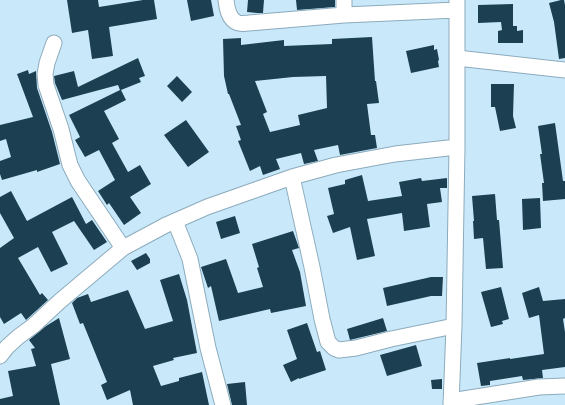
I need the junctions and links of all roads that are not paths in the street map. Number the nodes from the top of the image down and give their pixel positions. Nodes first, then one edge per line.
1 (226, 0) edge
2 (457, 5) edge
3 (344, 7) edge
4 (54, 43) dead end
5 (457, 58) junction
6 (565, 70) edge
7 (457, 147) junction
8 (292, 177) junction
9 (175, 221) junction
10 (123, 248) junction
11 (454, 326) junction
12 (0, 356) edge
13 (565, 386) edge
14 (451, 403) edge
15 (223, 405) edge

1 - 3 street
2 - 3 street
2 - 5 street
4 - 10 street
5 - 6 street
5 - 7 street
7 - 8 street
7 - 11 street
8 - 9 street
8 - 11 street
9 - 10 street
9 - 15 street
10 - 12 street
11 - 14 street
13 - 14 street

